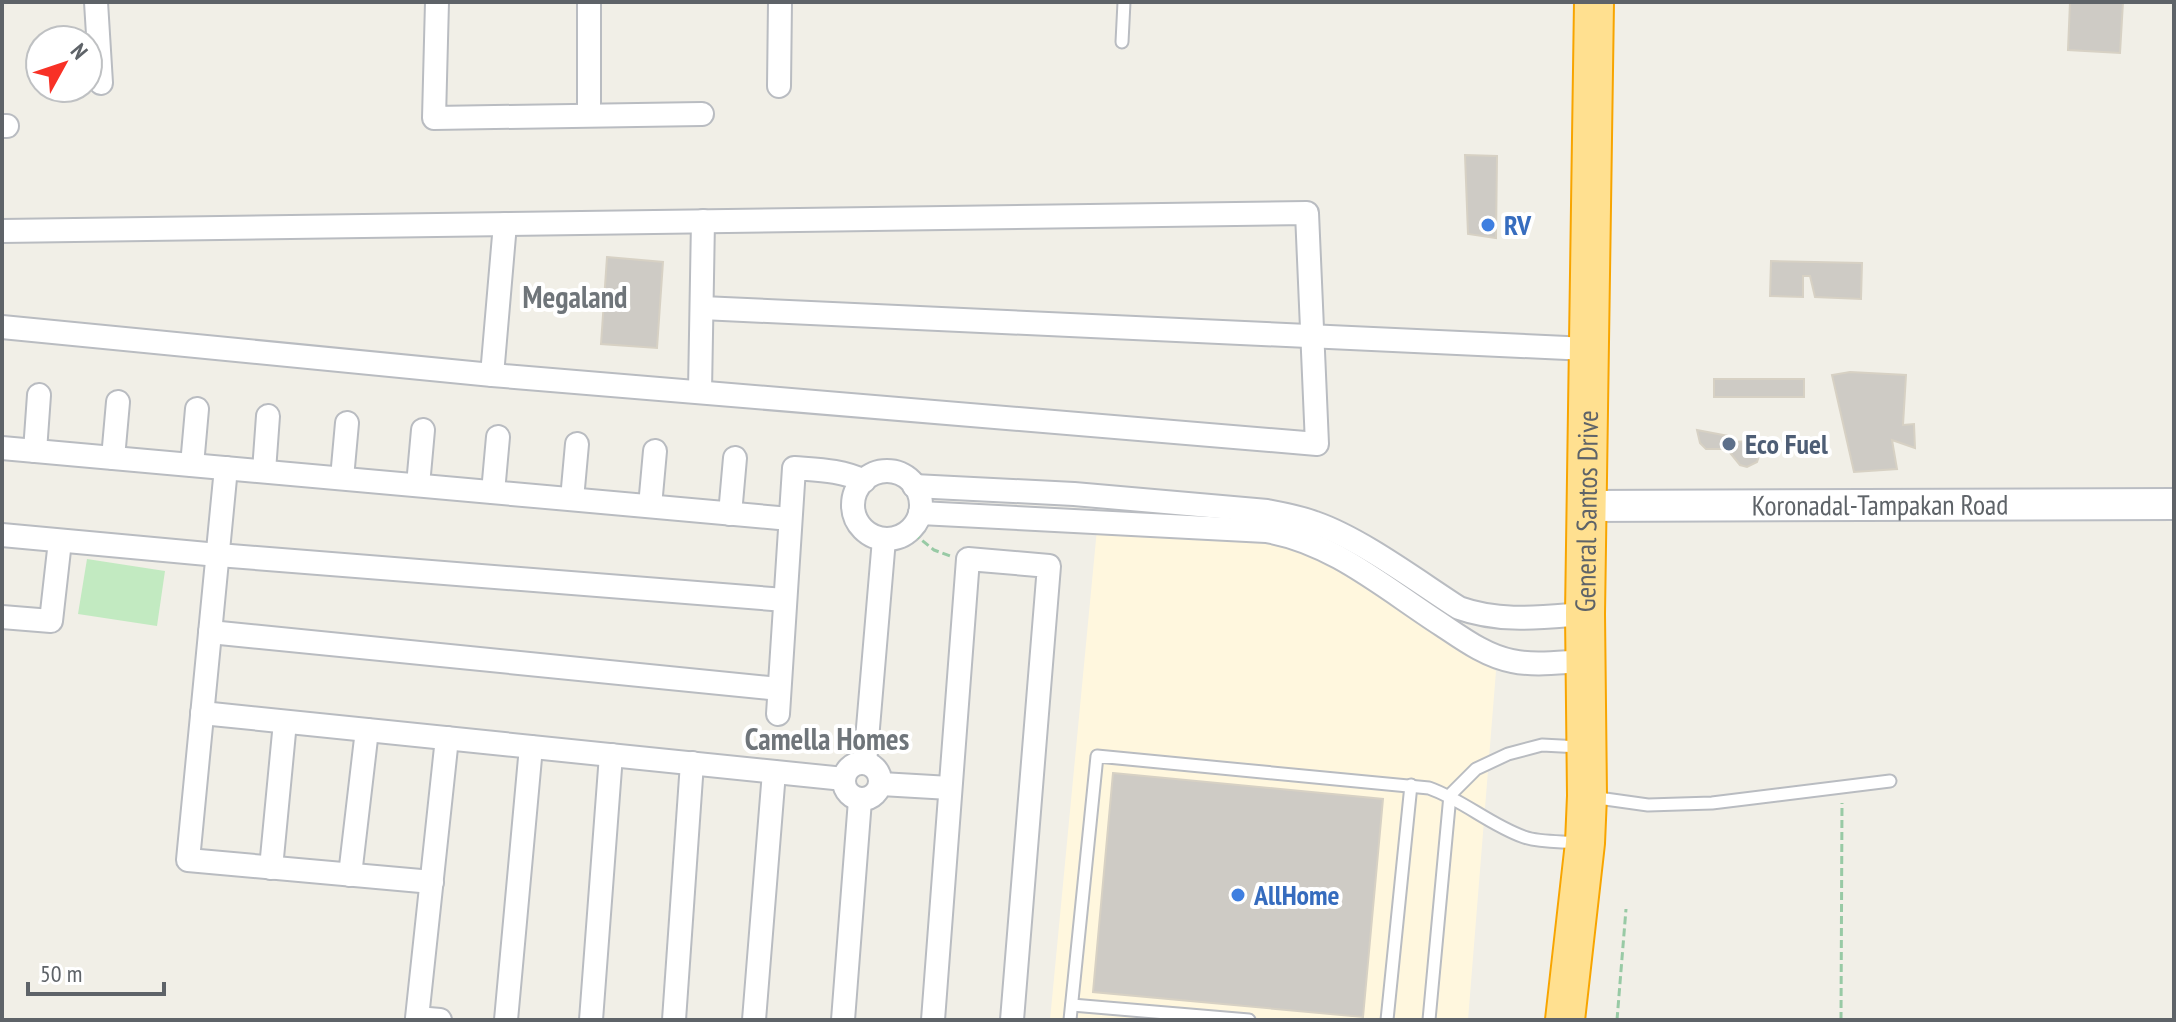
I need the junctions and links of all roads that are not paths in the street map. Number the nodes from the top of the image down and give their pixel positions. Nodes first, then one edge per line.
1 (96, 2) edge
2 (437, 2) edge
3 (589, 2) edge
4 (780, 2) edge
5 (1124, 2) edge
6 (1594, 2) edge
7 (97, 24) edge
8 (1122, 42) dead end
9 (779, 86) dead end
10 (702, 114) dead end
11 (589, 115) junction
12 (703, 221) junction
13 (505, 224) junction
14 (2, 231) edge
15 (702, 308) junction
16 (2, 327) edge
17 (1312, 336) junction
18 (1588, 349) junction
19 (492, 375) junction
20 (700, 391) junction
21 (39, 395) dead end
22 (118, 402) dead end
23 (197, 409) dead end
24 (268, 416) dead end
25 (347, 423) dead end
26 (423, 430) dead end
27 (498, 437) dead end
28 (577, 444) dead end
29 (2, 448) edge
30 (35, 451) junction
31 (655, 451) dead end
32 (113, 458) junction
33 (735, 458) dead end
34 (192, 465) junction
35 (226, 468) junction
36 (264, 471) junction
37 (342, 478) junction
38 (864, 481) junction
39 (418, 485) junction
40 (914, 486) junction
41 (493, 492) junction
42 (572, 499) junction
43 (2174, 504) edge
44 (650, 506) junction
45 (1586, 506) junction
46 (730, 514) junction
47 (790, 519) junction
48 (915, 522) junction
49 (2, 535) edge
50 (884, 539) junction
51 (60, 541) junction
52 (218, 555) junction
53 (785, 600) junction
54 (1585, 614) junction
55 (2, 617) edge
56 (210, 632) junction
57 (1585, 661) junction
58 (779, 689) junction
59 (202, 713) junction
60 (778, 714) dead end
61 (285, 722) junction
62 (367, 730) junction
63 (447, 738) junction
64 (531, 747) junction
65 (1586, 747) junction
66 (611, 755) junction
67 (692, 763) junction
68 (865, 763) junction
69 (774, 772) junction
70 (844, 779) junction
71 (1890, 781) dead end
72 (881, 784) junction
73 (1411, 785) junction
74 (950, 788) junction
75 (1450, 795) junction
76 (1587, 796) junction
77 (860, 800) junction
78 (1585, 843) junction
79 (271, 868) junction
80 (350, 875) junction
81 (432, 882) junction
82 (1072, 1005) junction
83 (440, 1020) edge
84 (506, 1020) edge
85 (591, 1020) edge
86 (674, 1020) edge
87 (754, 1020) edge
88 (843, 1020) edge
89 (933, 1020) edge
90 (1012, 1020) edge
91 (1070, 1020) edge
92 (1249, 1020) edge
93 (1387, 1020) edge
94 (1429, 1020) edge
95 (1565, 1020) edge

1 - 7 street
2 - 11 street
3 - 11 street
4 - 9 street
5 - 8 lane
6 - 18 highway, General Santos Drive
10 - 11 street
12 - 13 street
12 - 15 street
12 - 17 street
13 - 14 street
13 - 19 street
15 - 17 street
15 - 20 street
16 - 19 street
17 - 18 street
17 - 20 street
18 - 45 highway, General Santos Drive
19 - 20 street
21 - 30 street
22 - 32 street
23 - 34 street
24 - 36 street
25 - 37 street
26 - 39 street
27 - 41 street
28 - 42 street
29 - 30 street
30 - 32 street
31 - 44 street
32 - 34 street
33 - 46 street
34 - 35 street
35 - 36 street
35 - 52 street
36 - 37 street
37 - 39 street
38 - 40 street
38 - 47 street
38 - 50 street
39 - 41 street
40 - 48 street
40 - 54 street
41 - 42 street
42 - 44 street
43 - 45 main road, Koronadal-Tampakan Road
44 - 46 street
45 - 54 highway, General Santos Drive
46 - 47 street
47 - 53 street
48 - 50 street
48 - 57 street
49 - 51 street
50 - 68 street
51 - 52 street
51 - 55 street
52 - 53 street
52 - 56 street
53 - 58 street
54 - 57 highway, General Santos Drive
56 - 58 street
56 - 59 street
57 - 65 highway, General Santos Drive
58 - 60 street
59 - 61 street
59 - 79 street
61 - 62 street
61 - 79 street
62 - 63 street
62 - 80 street
63 - 64 street
63 - 81 street
64 - 66 street
64 - 84 street
65 - 75 lane
65 - 76 highway, General Santos Drive
66 - 67 street
66 - 85 street
67 - 69 street
67 - 86 street
68 - 70 street
68 - 72 street
69 - 70 street
69 - 87 street
70 - 77 street
71 - 76 lane
72 - 74 street
72 - 77 street
73 - 75 lane
73 - 82 lane
73 - 93 lane
74 - 89 street
74 - 90 street
75 - 78 lane
75 - 94 lane
76 - 78 highway, General Santos Drive
77 - 88 street
78 - 95 highway, General Santos Drive
79 - 80 street
80 - 81 street
81 - 83 street
82 - 91 lane
82 - 92 lane

